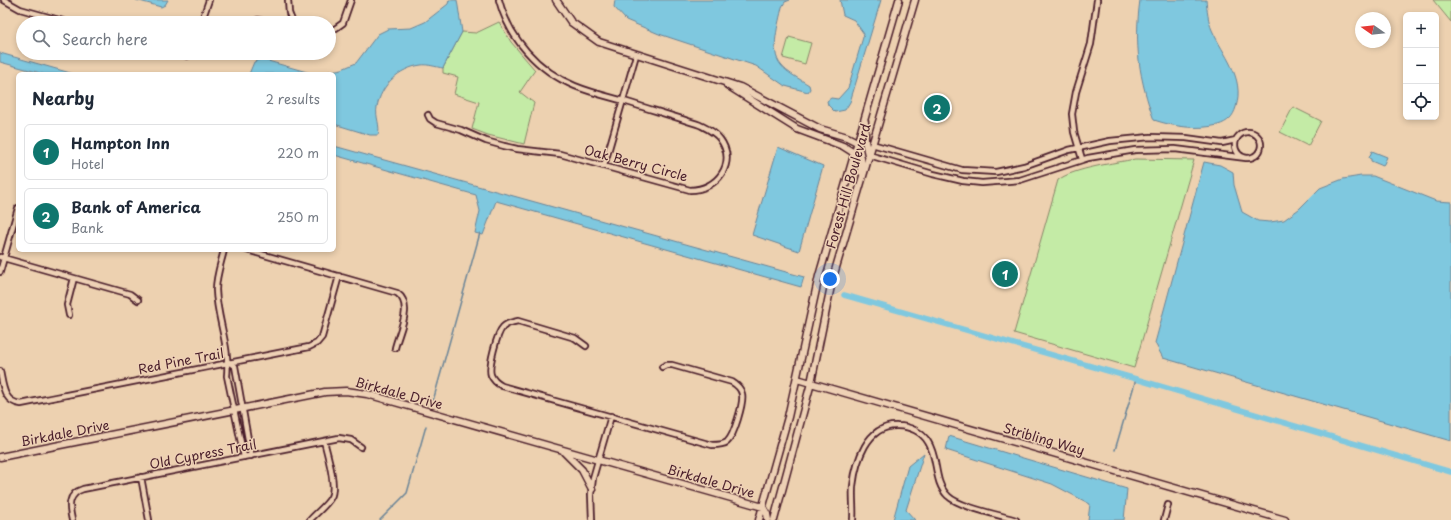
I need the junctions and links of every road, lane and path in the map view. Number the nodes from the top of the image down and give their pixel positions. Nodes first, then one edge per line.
1 (4, 0) edge
2 (209, 0) edge
3 (288, 0) edge
4 (352, 0) edge
5 (499, 0) edge
6 (556, 0) edge
7 (899, 0) edge
8 (915, 0) edge
9 (1097, 0) edge
10 (45, 16) edge
11 (203, 16) edge
12 (291, 16) edge
13 (336, 28) edge
14 (636, 55) junction
15 (723, 82) junction
16 (623, 101) junction
17 (428, 115) dead end
18 (865, 117) junction
19 (1236, 140) junction
20 (857, 142) junction
21 (872, 144) junction
22 (1079, 148) junction
23 (854, 153) junction
24 (868, 155) junction
25 (1246, 158) junction
26 (1082, 159) junction
27 (1029, 165) junction
28 (604, 166) junction
29 (1032, 175) junction
30 (860, 186) junction
31 (16, 214) edge
32 (223, 252) edge
33 (254, 252) edge
34 (2, 257) edge
35 (0, 272) edge
36 (339, 276) junction
37 (74, 278) junction
38 (138, 300) dead end
39 (69, 315) dead end
40 (586, 346) dead end
41 (395, 348) dead end
42 (229, 362) junction
43 (662, 367) dead end
44 (0, 371) edge
45 (797, 379) junction
46 (811, 383) junction
47 (242, 409) junction
48 (235, 410) junction
49 (610, 416) junction
50 (324, 441) junction
51 (361, 447) dead end
52 (561, 450) junction
53 (251, 456) junction
54 (0, 457) edge
55 (244, 457) junction
56 (598, 460) junction
57 (141, 478) junction
58 (592, 489) junction
59 (1168, 505) dead end
60 (763, 507) junction
61 (72, 520) edge
62 (149, 520) edge
63 (310, 520) edge
64 (592, 520) edge
65 (759, 520) edge
66 (768, 520) edge
67 (774, 520) edge
68 (853, 520) edge
69 (1016, 520) edge
70 (1164, 520) edge
71 (1285, 520) edge

1 - 10 street
2 - 11 street
3 - 12 street
4 - 13 street
5 - 16 street, Oak Berry Circle
6 - 14 street
7 - 18 street, Forest Hill Boulevard
8 - 21 street, Forest Hill Boulevard
9 - 22 street
14 - 15 street
14 - 16 street
15 - 20 street
15 - 23 street
16 - 28 street
16 - 28 street, Oak Berry Circle
17 - 28 street, Oak Berry Circle
18 - 20 street, Forest Hill Boulevard
18 - 24 street
19 - 22 street
19 - 25 street
19 - 25 street
20 - 23 street, Forest Hill Boulevard
20 - 30 street
21 - 24 street, Forest Hill Boulevard
21 - 27 street
22 - 26 street
22 - 27 street
23 - 45 street, Forest Hill Boulevard
24 - 29 street
24 - 30 street, Forest Hill Boulevard
25 - 26 street
26 - 29 street
27 - 29 street
30 - 46 street, Forest Hill Boulevard
31 - 34 street
32 - 42 street
33 - 36 street
34 - 35 street
34 - 37 street
36 - 41 street
36 - 42 street, Red Pine Trail
37 - 38 street
37 - 39 street
40 - 49 street
42 - 44 street, Red Pine Trail
42 - 47 street
42 - 48 street
43 - 49 street
45 - 46 street, Stribling Way
45 - 60 street, Forest Hill Boulevard
46 - 67 street, Forest Hill Boulevard
46 - 71 street, Stribling Way
47 - 48 street, Birkdale Drive
47 - 52 street, Birkdale Drive
47 - 53 street
48 - 54 street, Birkdale Drive
48 - 55 street
49 - 56 street
50 - 51 street, Old Cypress Trail
50 - 53 street, Old Cypress Trail
50 - 63 street
52 - 56 street, Birkdale Drive
52 - 58 street
53 - 55 street, Old Cypress Trail
55 - 57 street, Old Cypress Trail
56 - 58 street
56 - 60 street, Birkdale Drive
57 - 61 street, Old Cypress Trail
57 - 62 street
58 - 64 street
59 - 70 street
60 - 65 street, Forest Hill Boulevard
60 - 66 street
68 - 69 street

